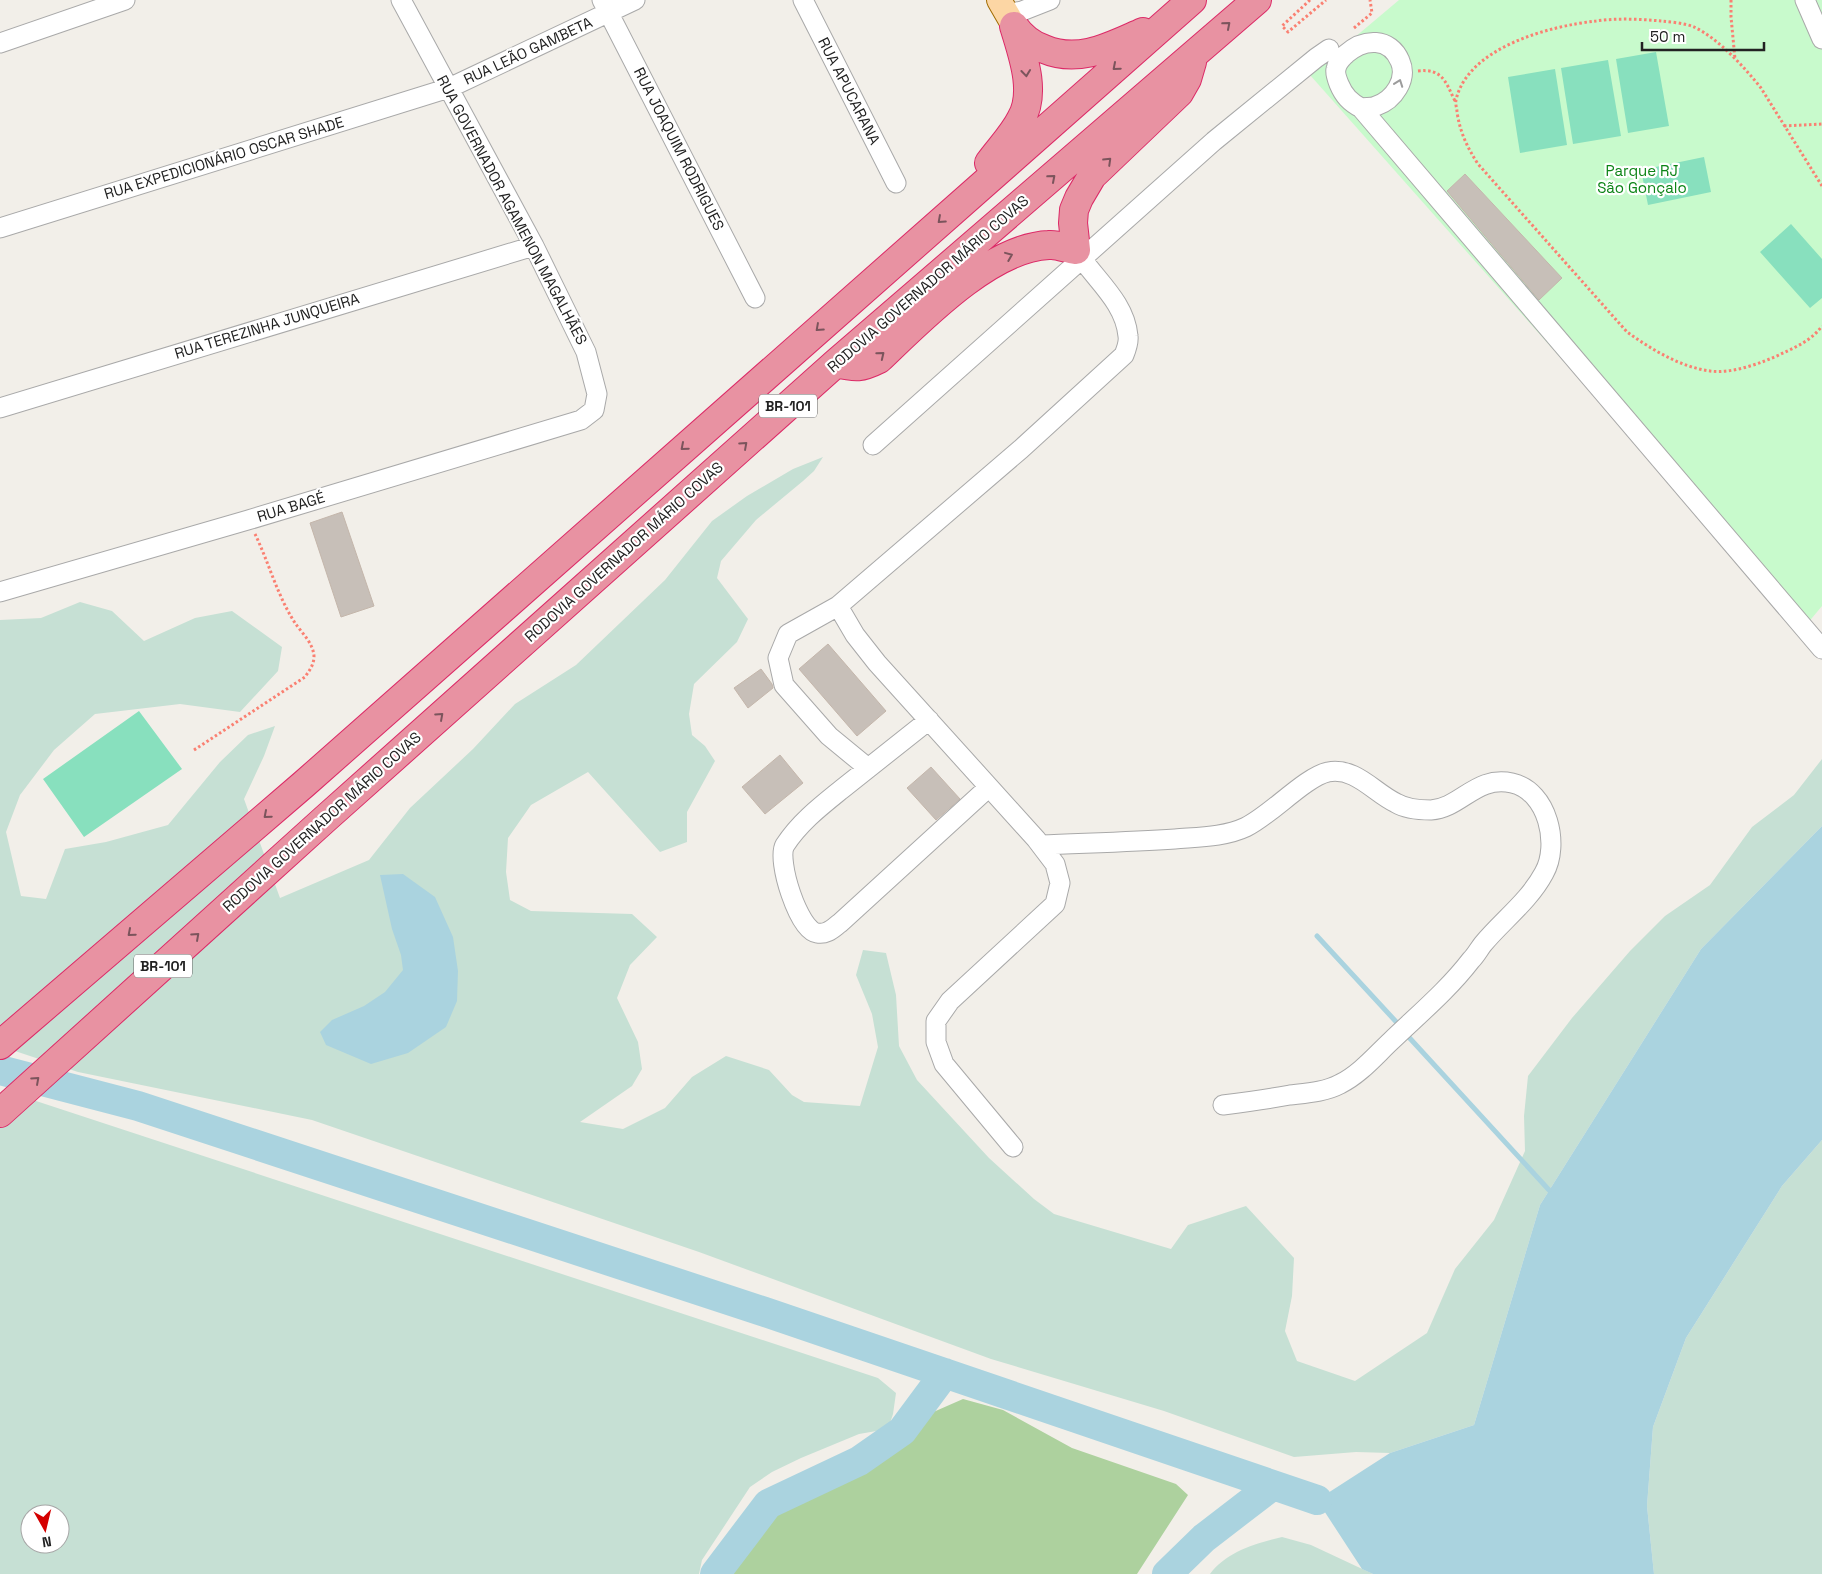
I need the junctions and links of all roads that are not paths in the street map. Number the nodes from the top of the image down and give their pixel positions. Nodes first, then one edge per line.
1 (125, 0) edge
2 (401, 0) edge
3 (635, 0) edge
4 (803, 0) edge
5 (1050, 0) edge
6 (1192, 0) edge
7 (1256, 0) edge
8 (1805, 0) edge
9 (605, 6) edge
10 (1007, 13) edge
11 (1168, 22) junction
12 (1822, 39) edge
13 (0, 43) edge
14 (1195, 54) junction
15 (1337, 79) junction
16 (449, 88) junction
17 (1361, 108) junction
18 (896, 182) dead end
19 (961, 202) junction
20 (0, 228) edge
21 (534, 246) junction
22 (1079, 255) junction
23 (756, 298) dead end
24 (836, 364) junction
25 (0, 408) edge
26 (581, 420) joint
27 (873, 445) dead end
28 (0, 592) edge
29 (838, 606) junction
30 (1822, 649) edge
31 (929, 720) junction
32 (868, 768) junction
33 (989, 787) junction
34 (1041, 845) junction
35 (0, 1045) edge
36 (1224, 1105) dead end
37 (0, 1113) edge
38 (1013, 1147) dead end

1 - 13 street
2 - 16 street, RUA GOVERNADOR AGAMENON MAGALHÃES
3 - 9 street, RUA LEÃO GAMBETA
4 - 18 street, RUA APUCARANA
5 - 10 street
6 - 11 highway, BR-101
14 -> 7 highway, RODOVIA GOVERNADOR MÁRIO COVAS / BR-101
8 - 12 street
9 - 16 street, RUA LEÃO GAMBETA
9 - 23 street, RUA JOAQUIM RODRIGUES
10 - 11 highway
10 -> 19 highway
11 -> 19 highway, BR-101
22 -> 14 highway
24 -> 14 highway, RODOVIA GOVERNADOR MÁRIO COVAS / BR-101
15 - 17 street
17 -> 15 street
15 - 22 street
16 - 20 street, RUA EXPEDICIONÁRIO OSCAR SHADE
16 - 21 street, RUA GOVERNADOR AGAMENON MAGALHÃES
17 - 30 street
19 -> 35 highway, BR-101
21 - 25 street, RUA TEREZINHA JUNQUEIRA
21 - 26 street, RUA GOVERNADOR AGAMENON MAGALHÃES
24 -> 22 highway
22 - 27 street
22 - 29 street
37 -> 24 highway, RODOVIA GOVERNADOR MÁRIO COVAS / BR-101
26 - 28 street, RUA BAGÉ
29 - 31 street
29 - 32 street
31 - 32 street
31 - 33 street
32 - 33 street
33 - 34 street
34 - 36 street
34 - 38 street

